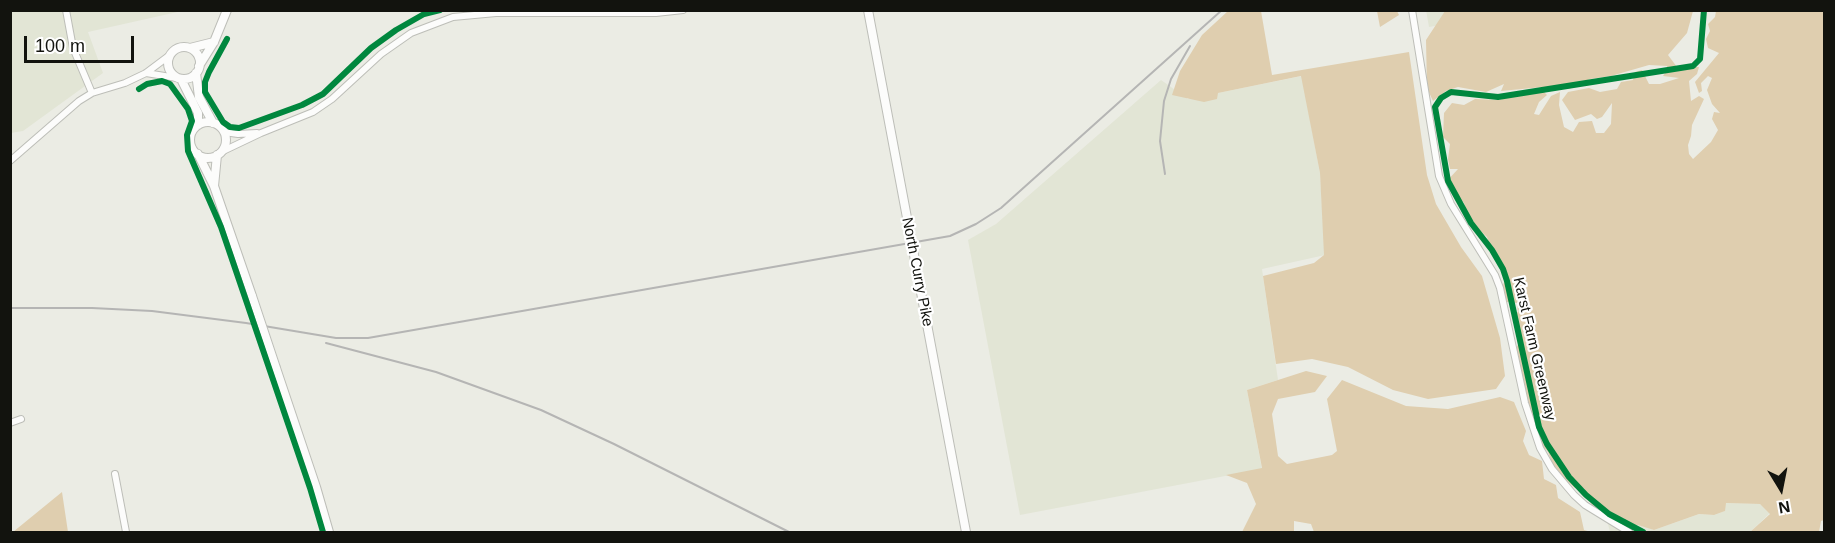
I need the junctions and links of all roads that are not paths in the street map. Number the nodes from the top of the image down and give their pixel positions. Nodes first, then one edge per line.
1 (66, 10) edge
2 (227, 10) edge
3 (683, 10) edge
4 (868, 10) edge
5 (1412, 10) edge
6 (214, 42) junction
7 (190, 48) junction
8 (170, 55) junction
9 (198, 69) junction
10 (146, 73) junction
11 (179, 78) junction
12 (92, 93) junction
13 (213, 123) junction
14 (198, 125) junction
15 (224, 132) junction
16 (261, 133) junction
17 (198, 154) junction
18 (218, 154) junction
19 (10, 161) edge
20 (214, 186) junction
21 (21, 419) dead end
22 (10, 423) edge
23 (115, 474) dead end
24 (126, 532) edge
25 (329, 532) edge
26 (966, 532) edge
27 (1629, 532) edge

1 - 12 street
2 - 6 street
3 - 16 street
4 - 26 street, North Curry Pike
5 - 27 street
6 - 7 street
6 - 9 street
7 - 8 street
7 - 9 street
8 - 10 street
8 - 11 street
9 - 11 street
9 - 13 street
10 - 11 street
10 - 12 street
11 - 14 street
12 - 19 street
13 - 14 street
13 - 15 street
14 - 17 street
15 - 16 street
15 - 18 street
16 - 18 street
17 - 18 street
17 - 20 street
18 - 20 street
20 - 25 street, bridge
21 - 22 street
23 - 24 street

